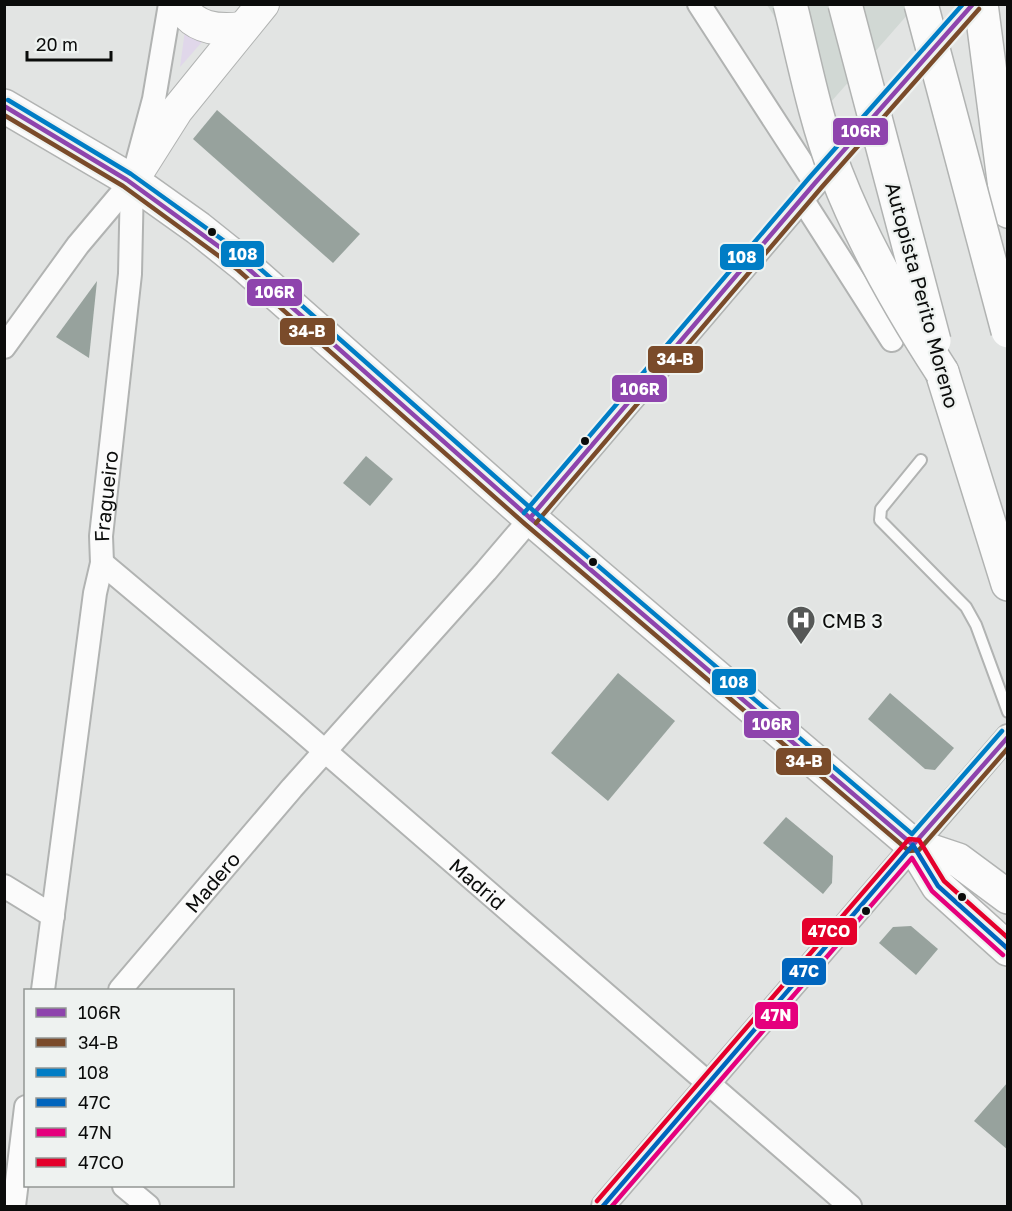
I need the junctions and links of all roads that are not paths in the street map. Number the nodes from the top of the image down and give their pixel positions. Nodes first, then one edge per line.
1 (170, 4) edge
2 (180, 4) edge
3 (263, 4) edge
4 (699, 4) edge
5 (790, 4) edge
6 (845, 4) edge
7 (921, 4) edge
8 (981, 4) edge
9 (242, 28) junction
10 (4, 106) edge
11 (132, 181) junction
12 (814, 185) junction
13 (1008, 211) edge
14 (1008, 331) edge
15 (892, 340) dead end
16 (4, 347) edge
17 (942, 372) junction
18 (921, 460) dead end
19 (530, 518) junction
20 (102, 563) junction
21 (1008, 584) edge
22 (1008, 711) edge
23 (1008, 736) edge
24 (324, 752) junction
25 (913, 846) junction
26 (4, 886) edge
27 (1008, 897) edge
28 (53, 916) junction
29 (1008, 949) edge
30 (43, 989) edge
31 (121, 989) edge
32 (708, 1084) junction
33 (24, 1106) edge
34 (24, 1124) edge
35 (4, 1135) edge
36 (126, 1187) edge
37 (14, 1206) edge
38 (148, 1206) edge
39 (603, 1206) edge
40 (849, 1206) edge

1 - 11 street, Fragueiro
2 - 9 street
3 - 9 street
4 - 12 street
5 - 17 main road, bridge
6 - 17 main road, Autopista Perito Moreno, bridge
7 - 14 main road, bridge
8 - 13 main road
9 - 11 street
10 - 11 main road
11 - 16 street
11 - 19 main road
11 - 20 street, Fragueiro
12 - 15 street
12 - 19 street, Madero
17 - 21 main road, Autopista Perito Moreno
18 - 22 lane
19 - 24 street, Madero
19 - 25 main road
20 - 24 street, Madrid
20 - 28 street, Fragueiro
23 - 25 street
24 - 31 street, Madero
24 - 32 street, Madrid
25 - 27 main road
25 - 29 main road
25 - 32 street
26 - 28 street
28 - 30 street, Fragueiro
32 - 39 street
32 - 40 street, Madrid
33 - 35 street
34 - 37 street
36 - 38 street

